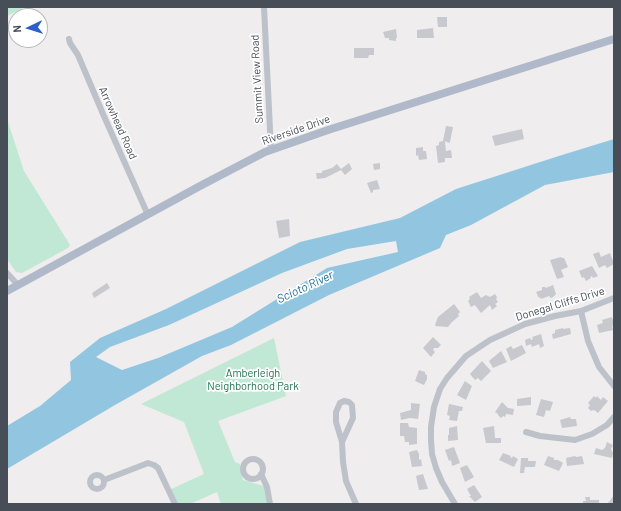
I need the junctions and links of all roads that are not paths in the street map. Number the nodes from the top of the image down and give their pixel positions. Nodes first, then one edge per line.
1 (264, 7) edge
2 (69, 39) dead end
3 (614, 39) edge
4 (271, 150) junction
5 (148, 215) junction
6 (7, 273) edge
7 (18, 286) junction
8 (7, 291) edge
9 (614, 298) edge
10 (581, 311) junction
11 (614, 386) edge
12 (614, 417) edge
13 (526, 432) dead end
14 (342, 442) junction
15 (261, 474) dead end
16 (104, 480) dead end
17 (175, 504) edge
18 (270, 504) edge
19 (356, 504) edge
20 (455, 504) edge

1 - 4 street, Summit View Road
2 - 5 street, Arrowhead Road
3 - 4 main road, Riverside Drive
4 - 5 main road, Riverside Drive
5 - 7 main road, Riverside Drive
6 - 7 street
7 - 8 main road, Riverside Drive
9 - 10 street, Donegal Cliffs Drive
10 - 11 street
10 - 20 street, Donegal Cliffs Drive
12 - 13 street
14 - 14 street
14 - 19 street
15 - 18 street
16 - 17 street

